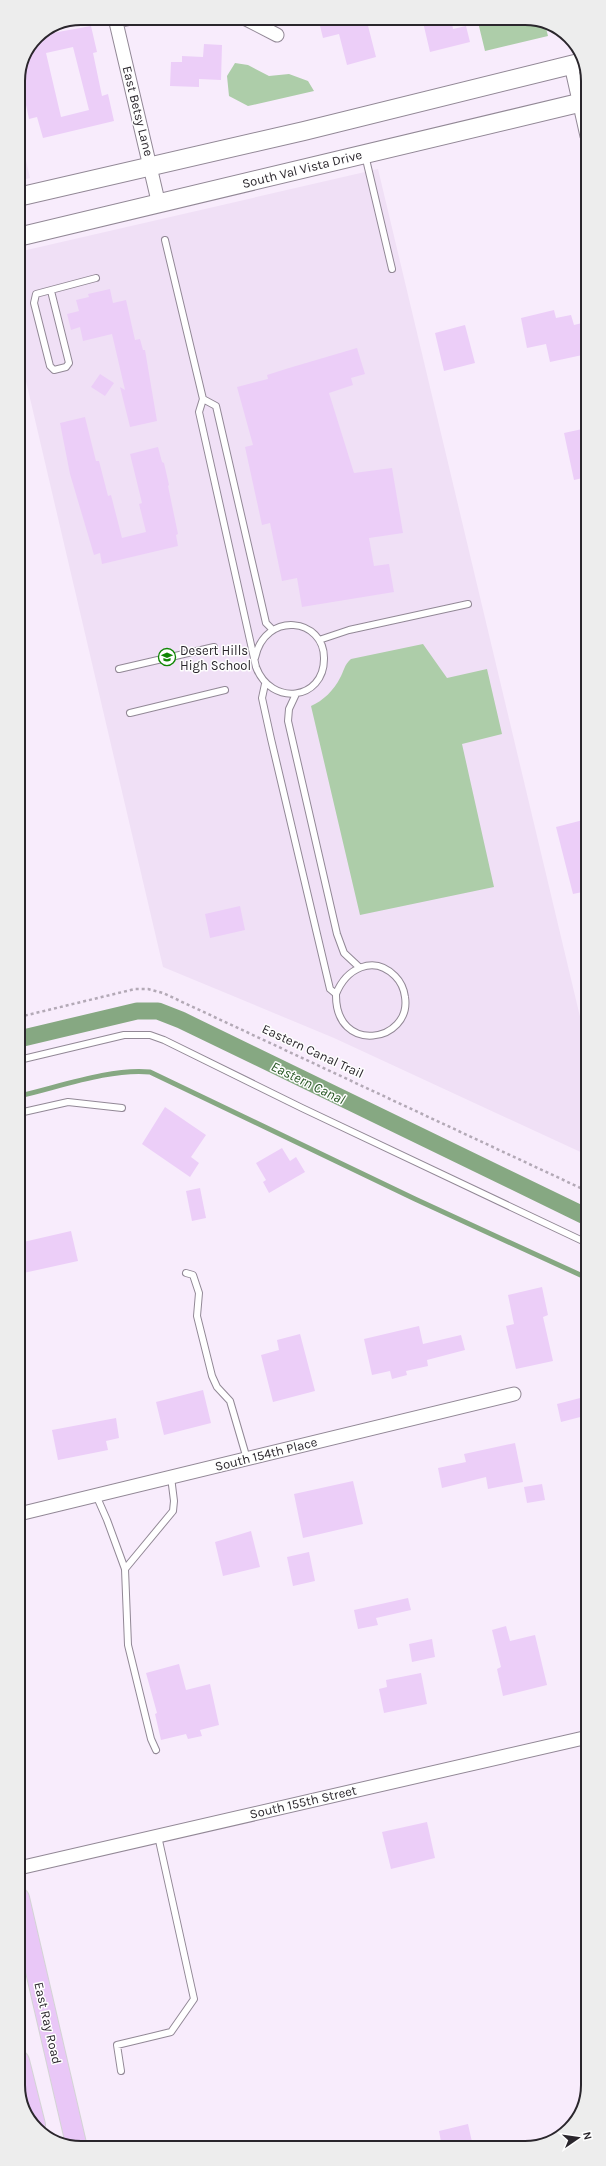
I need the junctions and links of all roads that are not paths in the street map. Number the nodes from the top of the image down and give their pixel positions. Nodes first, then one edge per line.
1 (117, 25) edge
2 (258, 25) edge
3 (277, 35) dead end
4 (577, 64) edge
5 (581, 89) edge
6 (581, 102) edge
7 (365, 154) junction
8 (152, 166) junction
9 (25, 196) edge
10 (159, 204) junction
11 (25, 235) edge
12 (165, 240) dead end
13 (392, 269) dead end
14 (96, 278) dead end
15 (51, 291) junction
16 (204, 399) junction
17 (468, 604) dead end
18 (272, 629) junction
19 (319, 640) junction
20 (214, 647) dead end
21 (255, 658) junction
22 (119, 669) dead end
23 (265, 684) junction
24 (225, 690) dead end
25 (296, 694) junction
26 (130, 713) dead end
27 (359, 967) junction
28 (336, 994) junction
29 (25, 1059) edge
30 (122, 1108) dead end
31 (25, 1112) edge
32 (581, 1240) edge
33 (186, 1273) dead end
34 (514, 1394) dead end
35 (247, 1459) junction
36 (171, 1477) junction
37 (96, 1495) junction
38 (25, 1513) edge
39 (125, 1569) junction
40 (581, 1739) edge
41 (156, 1750) dead end
42 (158, 1836) junction
43 (25, 1867) edge
44 (25, 1924) edge
45 (121, 2070) dead end
46 (25, 2084) edge
47 (32, 2113) edge
48 (75, 2141) edge

1 - 8 street, East Betsy Lane
2 - 3 street
4 - 5 street
4 - 8 main road
6 - 7 main road, South Val Vista Drive
7 - 10 main road, South Val Vista Drive
7 - 13 lane
8 - 9 main road
8 - 10 street, East Betsy Lane
10 - 11 main road, South Val Vista Drive
12 - 16 lane
14 - 15 lane
15 - 15 lane
16 - 18 lane
16 - 21 lane
17 - 19 lane
18 - 19 lane
18 - 21 lane
19 - 25 lane
20 - 22 lane
21 - 23 lane
23 - 25 lane
23 - 28 lane
24 - 26 lane
25 - 27 lane
27 - 28 lane
27 - 28 lane
29 - 32 lane
30 - 31 lane
33 - 35 lane
34 - 35 street, South 154th Place
35 - 36 street, South 154th Place
36 - 37 street, South 154th Place
36 - 39 lane
37 - 38 street, South 154th Place
37 - 39 lane
39 - 41 lane
40 - 42 street, South 155th Street
42 - 43 street, South 155th Street
42 - 45 lane
44 - 48 main road, East Ray Road
46 - 47 main road

